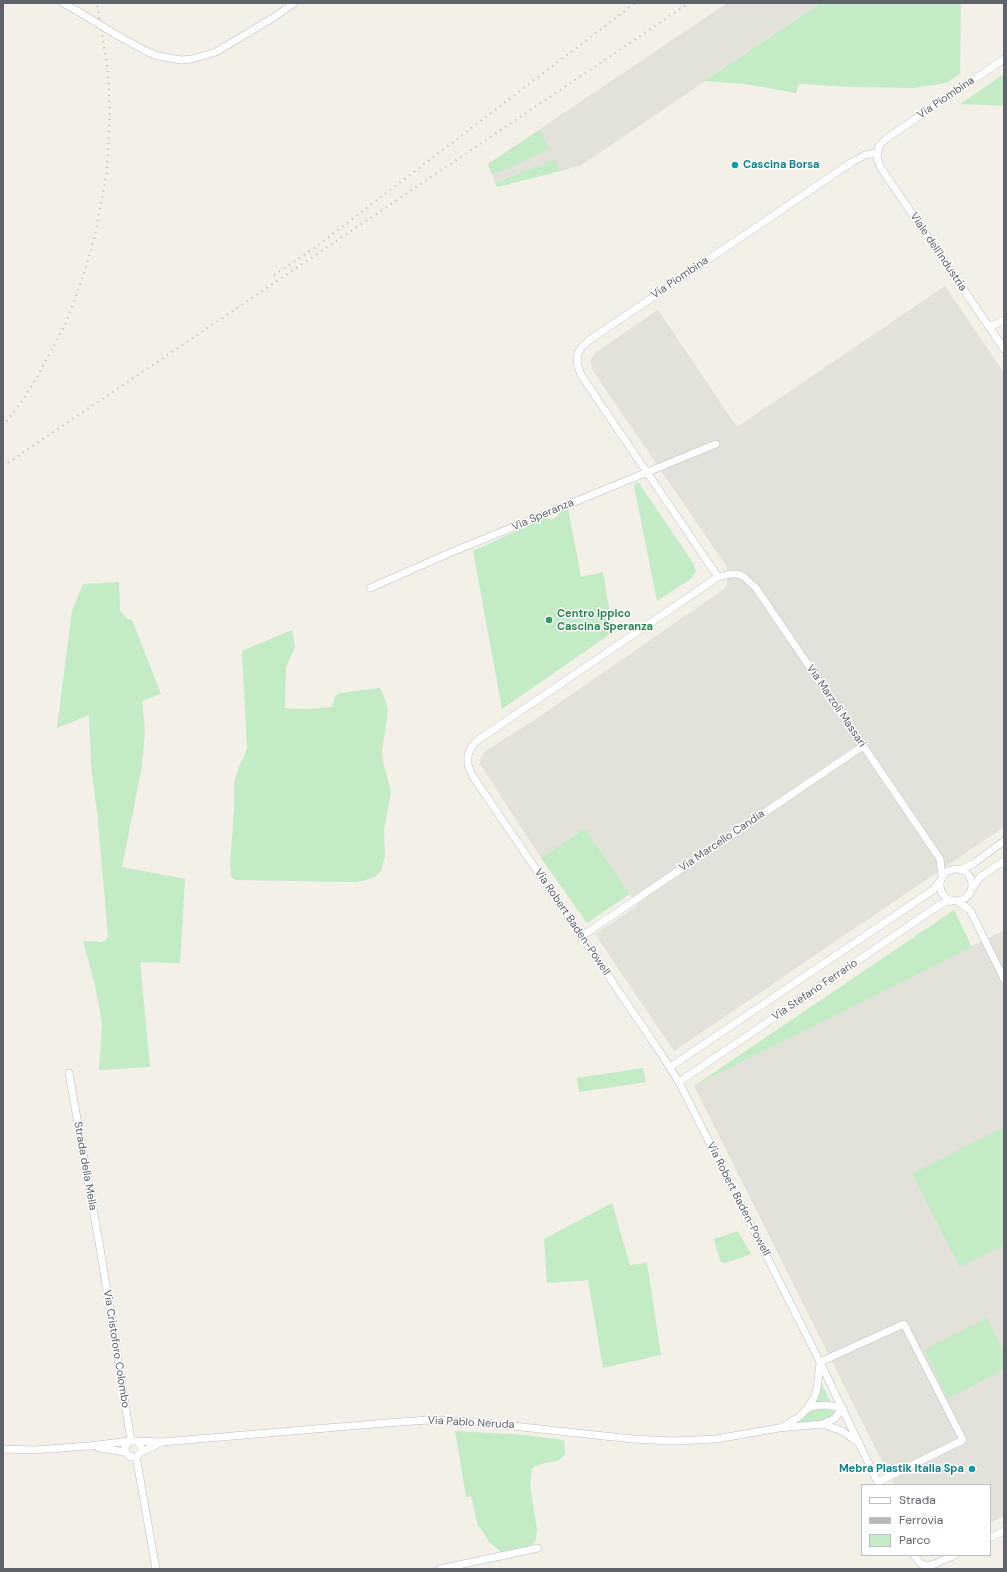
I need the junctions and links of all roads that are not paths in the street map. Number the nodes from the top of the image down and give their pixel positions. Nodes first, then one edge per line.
1 (63, 3) edge
2 (294, 3) edge
3 (1004, 59) edge
4 (877, 153) junction
5 (1004, 320) edge
6 (989, 327) junction
7 (1004, 350) edge
8 (716, 444) dead end
9 (646, 472) junction
10 (718, 577) junction
11 (370, 588) dead end
12 (863, 746) junction
13 (1004, 842) edge
14 (940, 859) junction
15 (1004, 861) edge
16 (958, 869) junction
17 (941, 879) junction
18 (971, 891) junction
19 (954, 901) junction
20 (970, 910) junction
21 (582, 936) junction
22 (1004, 979) edge
23 (670, 1067) junction
24 (69, 1073) dead end
25 (679, 1082) junction
26 (102, 1258) joint
27 (820, 1362) junction
28 (807, 1408) junction
29 (842, 1408) junction
30 (822, 1424) junction
31 (779, 1428) junction
32 (132, 1441) junction
33 (162, 1442) junction
34 (859, 1444) junction
35 (89, 1446) junction
36 (3, 1449) edge
37 (133, 1454) junction
38 (879, 1484) edge
39 (1004, 1531) edge
40 (991, 1538) edge
41 (538, 1548) dead end
42 (915, 1556) edge
43 (954, 1556) edge
44 (156, 1569) edge
45 (440, 1569) edge

1 - 2 street, bridge
3 - 4 street, Via Piombina
4 - 6 street, Viale dell'Industria
4 - 9 street, Via Piombina
5 - 6 street
6 - 7 street, Viale dell'Industria
8 - 9 street, Via Speranza
9 - 10 street, Via Piombina
9 - 11 street, Via Speranza
10 - 12 street, Via Marzoli Massari
10 - 21 street, Via Robert Baden-Powell
12 - 14 street, Via Marzoli Massari
12 - 21 street, Via Marcello Candia
13 - 16 street
14 - 16 street, Via Marzoli Massari
14 - 17 street, Via Marzoli Massari
15 - 18 street
16 - 17 street
16 - 18 street
17 - 19 street
17 - 23 street, Via Stefano Ferrario
18 - 19 street
18 - 20 street
19 - 20 street
19 - 25 street, Via Stefano Ferrario
20 - 22 street
21 - 23 street, Via Robert Baden-Powell
23 - 25 street, Via Robert Baden-Powell
24 - 26 street, Strada della Mella
25 - 27 street, Via Robert Baden-Powell
26 - 32 street, Via Cristoforo Colombo
27 - 28 street
27 - 29 street, Via Robert Baden-Powell
27 - 38 street, Via Robert Baden-Powell
28 - 29 street
28 - 31 street
29 - 30 street
29 - 34 street, Via Robert Baden-Powell
30 - 31 street
30 - 34 street
31 - 33 street, Via Pablo Neruda
32 - 33 street, Via Pablo Neruda
32 - 35 street, Via Pablo Neruda
32 - 37 street
32 - 37 street, Via Cristoforo Colombo
33 - 37 street, Via Pablo Neruda
34 - 38 street, Via Robert Baden-Powell
35 - 36 street
35 - 37 street
37 - 44 street
39 - 40 street
41 - 45 street
42 - 43 street

